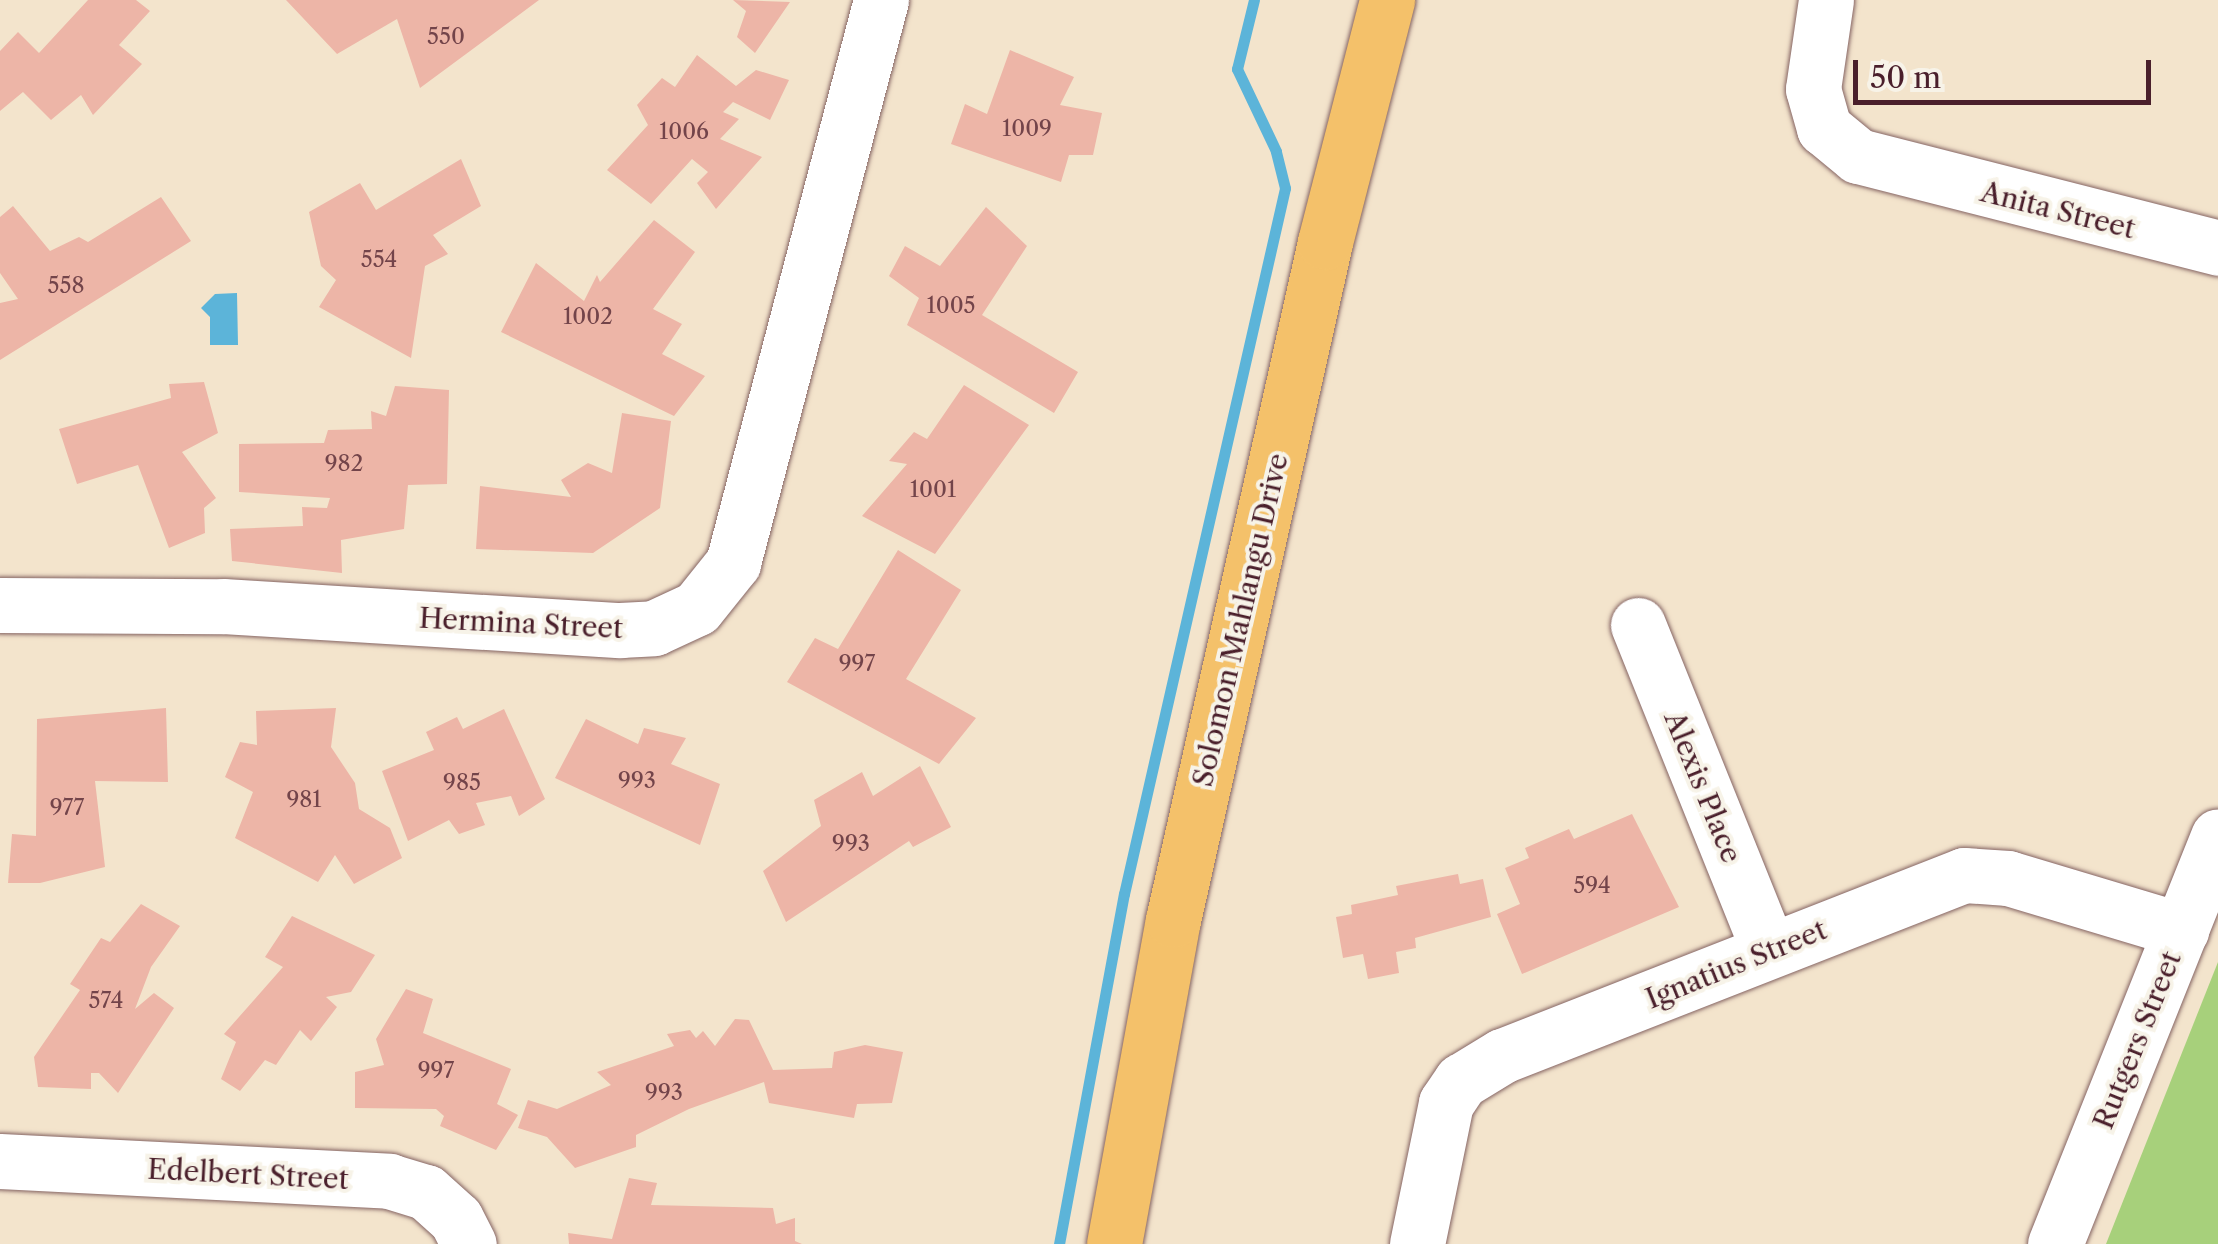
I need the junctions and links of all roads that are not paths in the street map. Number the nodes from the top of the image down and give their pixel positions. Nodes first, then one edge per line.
1 (880, 0) edge
2 (1387, 0) edge
3 (1826, 0) edge
4 (2218, 248) edge
5 (0, 605) edge
6 (1638, 625) dead end
7 (2218, 836) edge
8 (2181, 930) junction
9 (1768, 948) junction
10 (0, 1162) edge
11 (469, 1244) edge
12 (1114, 1244) edge
13 (1417, 1244) edge
14 (2055, 1244) edge

1 - 5 street, Hermina Street
2 - 12 main road, Solomon Mahlangu Drive
3 - 4 street, Anita Street
6 - 9 street, Alexis Place
7 - 8 street, Rutgers Street
8 - 9 street, Ignatius Street
8 - 14 street, Rutgers Street
9 - 13 street, Ignatius Street
10 - 11 street, Edelbert Street

